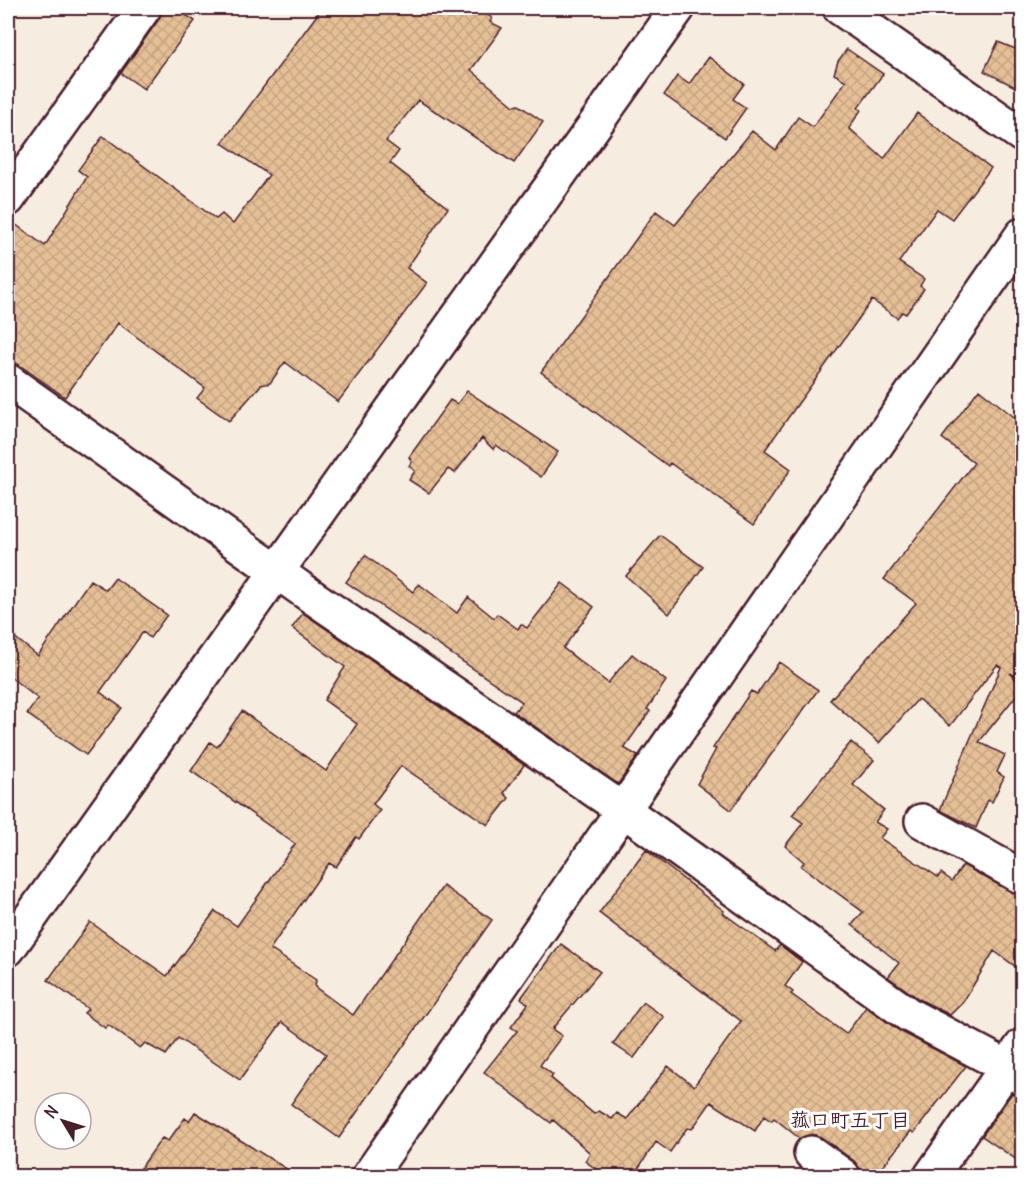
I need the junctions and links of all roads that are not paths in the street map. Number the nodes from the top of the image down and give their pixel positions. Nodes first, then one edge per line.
1 (144, 8) edge
2 (678, 8) edge
3 (840, 8) edge
4 (1023, 135) edge
5 (8, 199) edge
6 (1023, 235) edge
7 (8, 381) edge
8 (276, 572) junction
9 (622, 809) junction
10 (922, 821) dead end
11 (1023, 877) edge
12 (8, 949) edge
13 (1018, 1064) edge
14 (811, 1153) dead end
15 (369, 1176) edge
16 (843, 1176) edge
17 (931, 1176) edge

1 - 5 street
2 - 8 street
3 - 4 street
6 - 9 street
7 - 8 street
8 - 9 street
8 - 12 street
9 - 13 street
9 - 15 street
10 - 11 street
13 - 17 street
14 - 16 street

